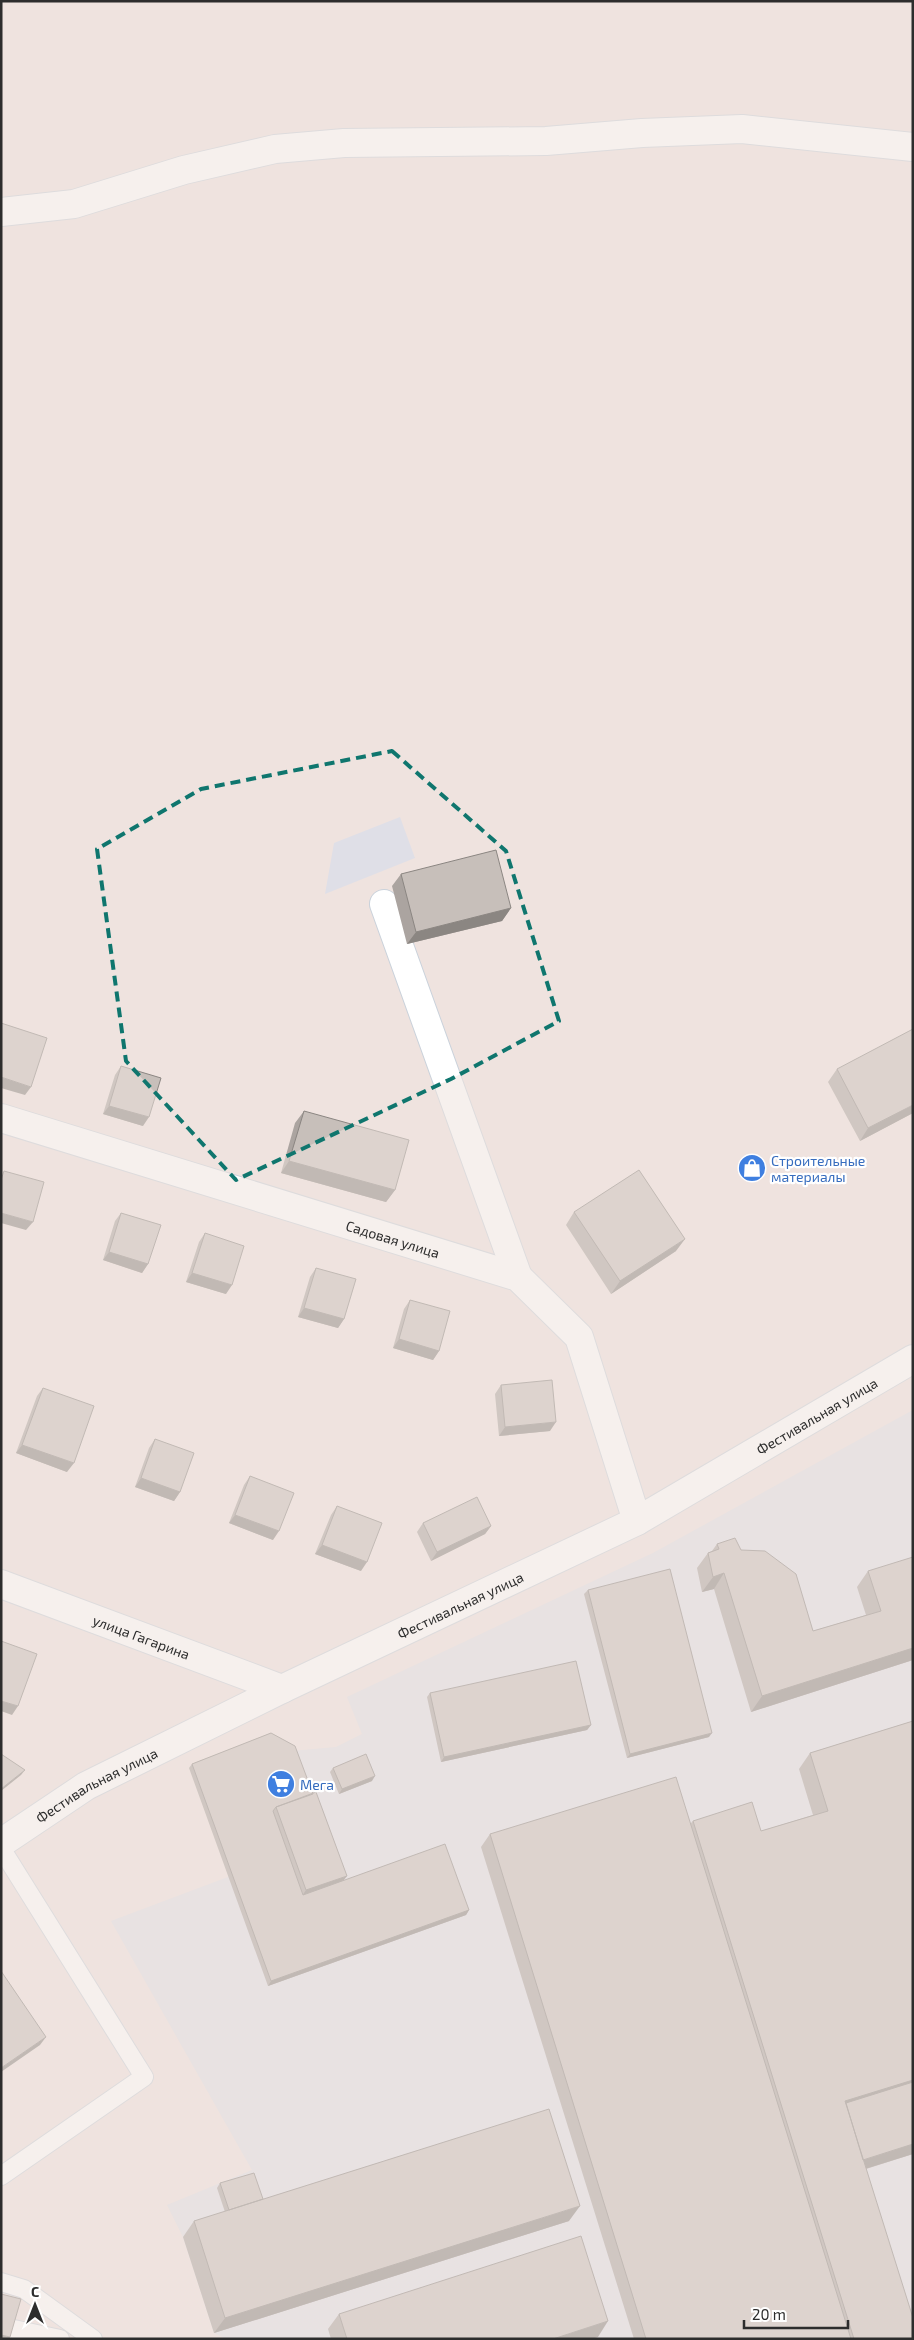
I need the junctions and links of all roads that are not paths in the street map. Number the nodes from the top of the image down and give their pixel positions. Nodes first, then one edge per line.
1 (913, 147) edge
2 (1, 212) edge
3 (384, 904) dead end
4 (1, 1118) edge
5 (518, 1277) junction
6 (913, 1359) edge
7 (637, 1521) junction
8 (1, 1584) edge
9 (282, 1689) junction
10 (1, 1843) edge
11 (1, 1848) edge
12 (1, 2176) edge
13 (1, 2282) edge
14 (9, 2328) edge
15 (60, 2339) edge
16 (93, 2339) edge

1 - 2 street
3 - 5 street
4 - 5 street, Садовая улица
5 - 7 street, Садовая улица
6 - 7 street, Фестивальная улица
7 - 9 street, Фестивальная улица
8 - 9 street, улица Гагарина
9 - 10 street, Фестивальная улица
11 - 12 lane
13 - 16 lane
14 - 15 lane

